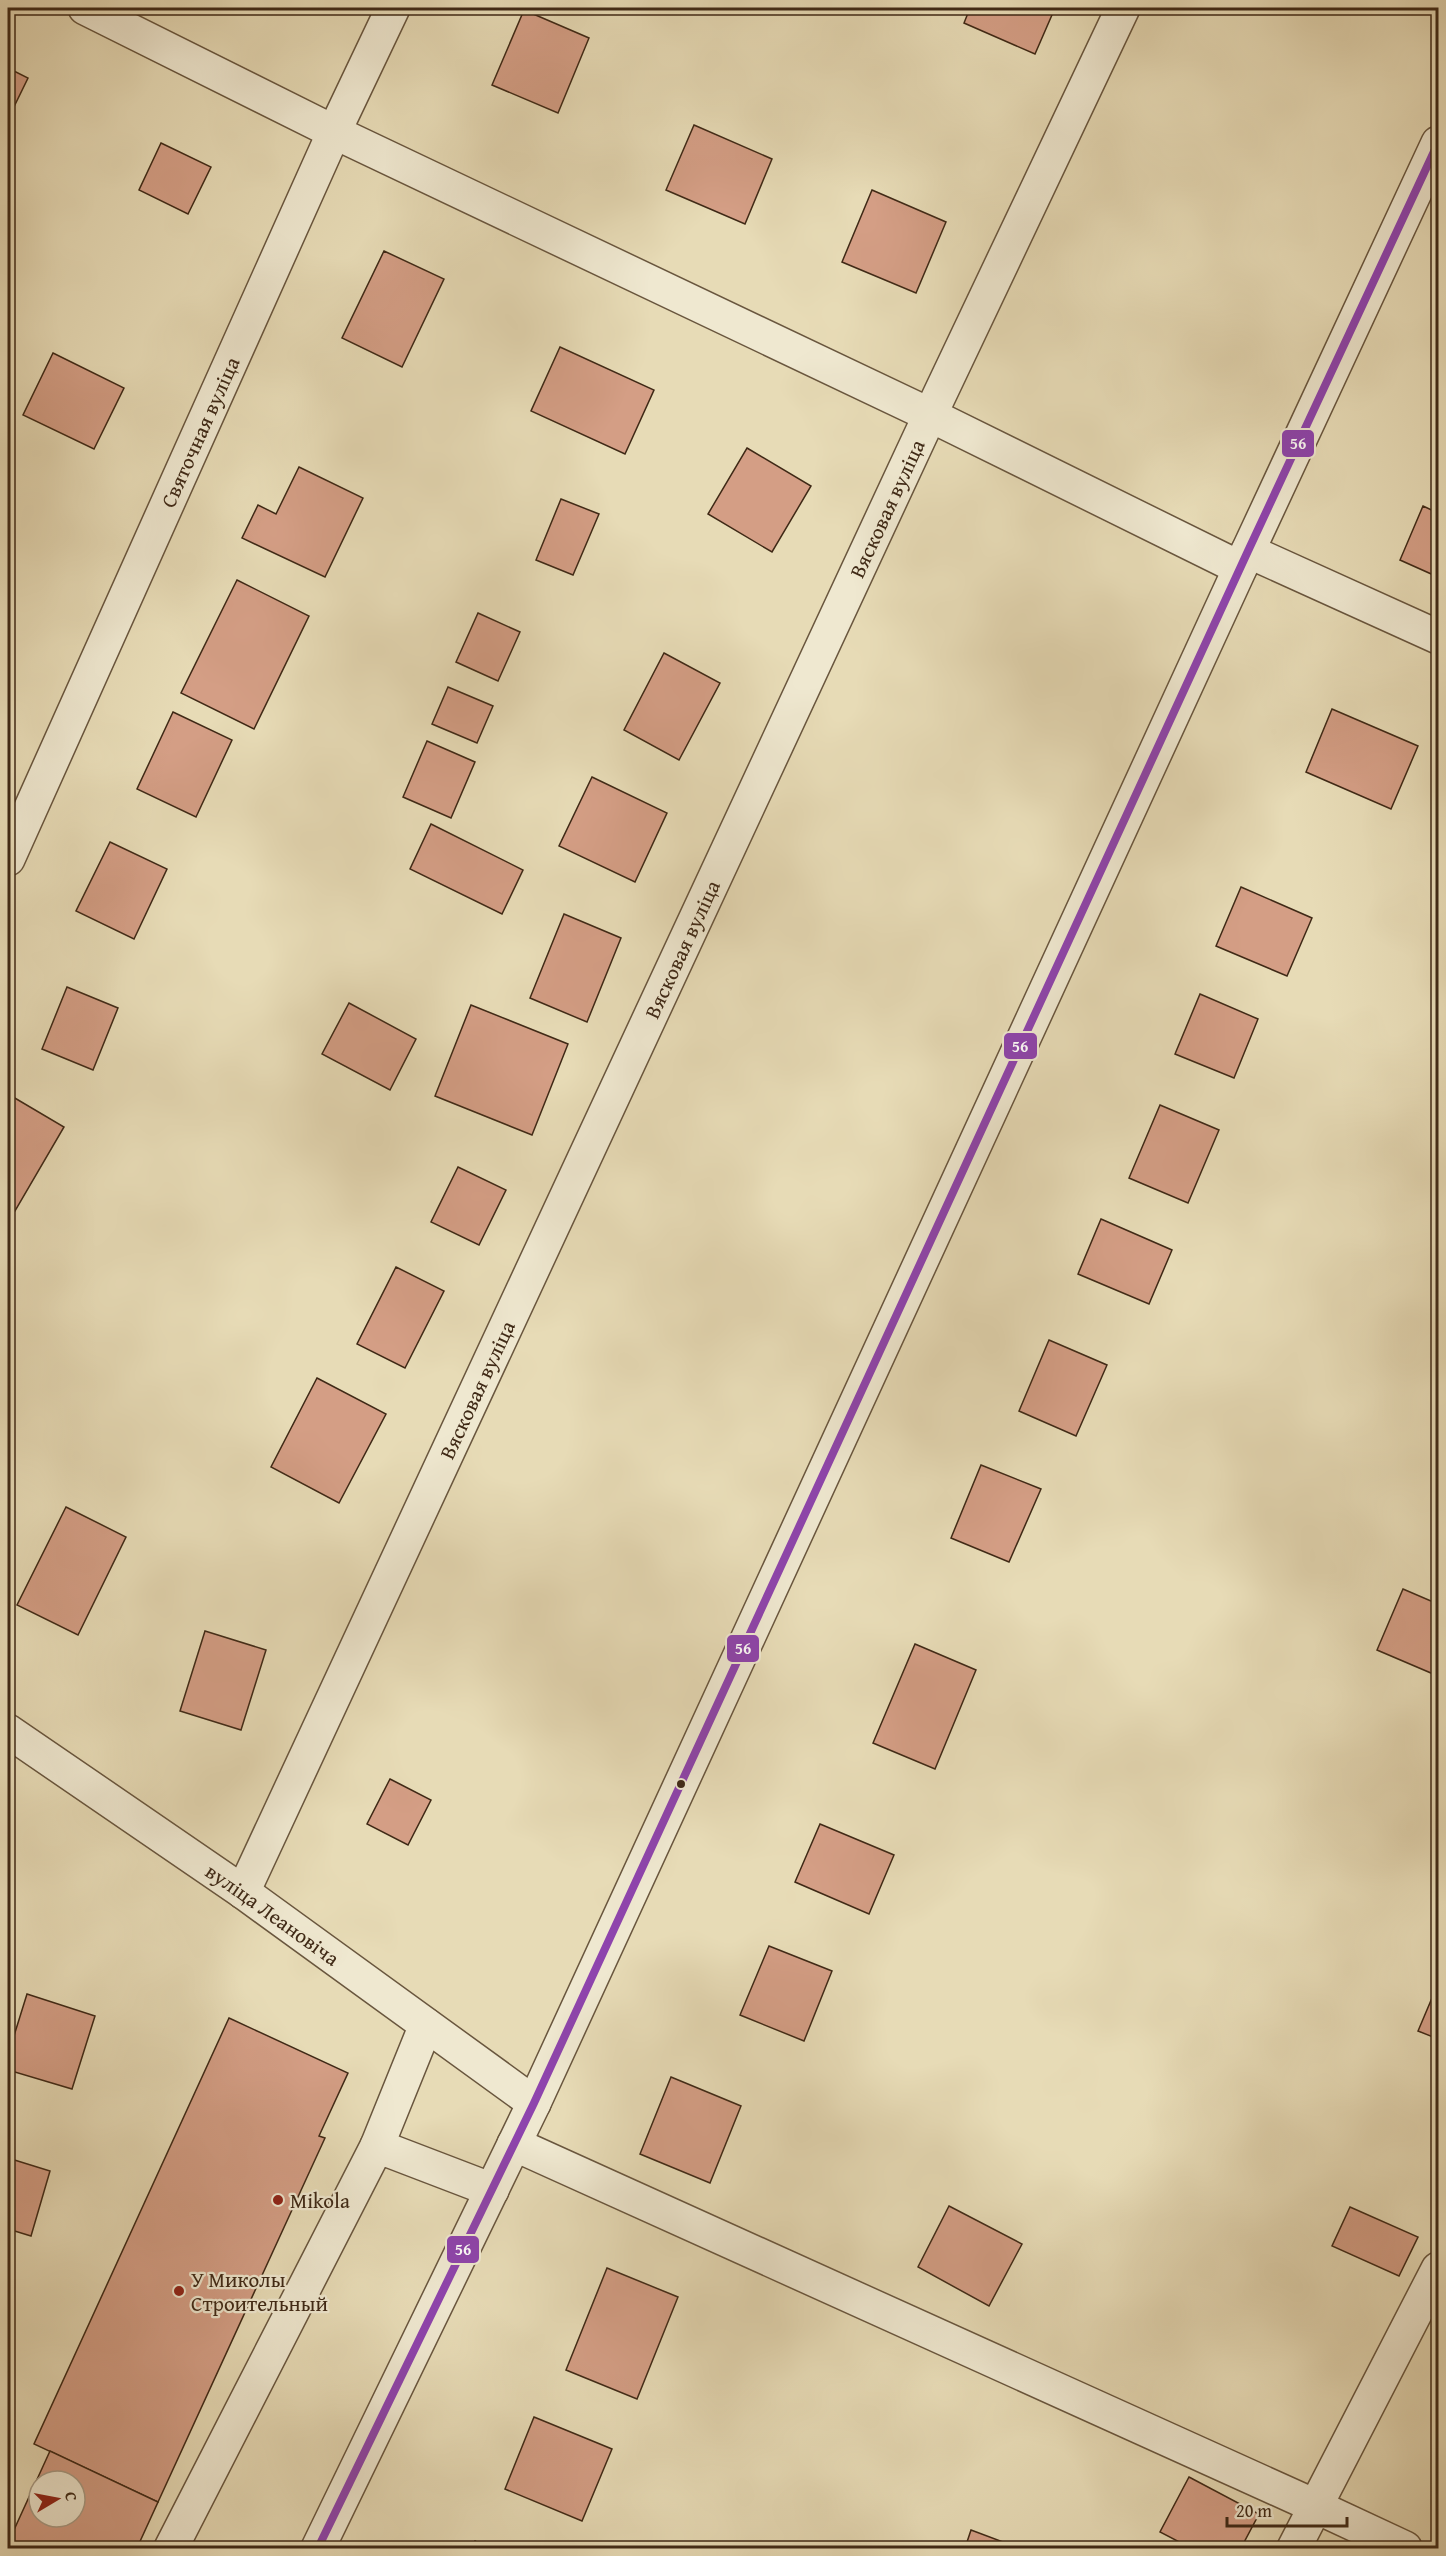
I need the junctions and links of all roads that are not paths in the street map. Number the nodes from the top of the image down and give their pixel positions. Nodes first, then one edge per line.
1 (85, 8) edge
2 (393, 8) edge
3 (1124, 8) edge
4 (334, 132) junction
5 (1438, 143) edge
6 (930, 415) junction
7 (1244, 559) junction
8 (1438, 637) edge
9 (8, 859) edge
10 (8, 1731) edge
11 (243, 1893) junction
12 (426, 2025) junction
13 (534, 2103) junction
14 (514, 2144) junction
15 (377, 2146) junction
16 (492, 2190) junction
17 (1438, 2269) edge
18 (1317, 2507) junction
19 (171, 2548) edge
20 (318, 2548) edge
21 (1294, 2548) edge
22 (1404, 2548) edge

1 - 4 street
2 - 4 street, Святочная вуліца
3 - 6 street, Вясковая вуліца
4 - 6 street
4 - 9 street, Святочная вуліца
5 - 7 street
6 - 7 street
6 - 11 street, Вясковая вуліца
7 - 8 street
7 - 13 street
10 - 11 street, вуліца Леановіча
11 - 12 street, вуліца Леановіча
12 - 13 street, вуліца Леановіча
12 - 15 street
13 - 14 street
14 - 16 street
14 - 18 street
15 - 16 street
15 - 19 street
16 - 20 street
17 - 18 street
18 - 21 street
18 - 22 street

